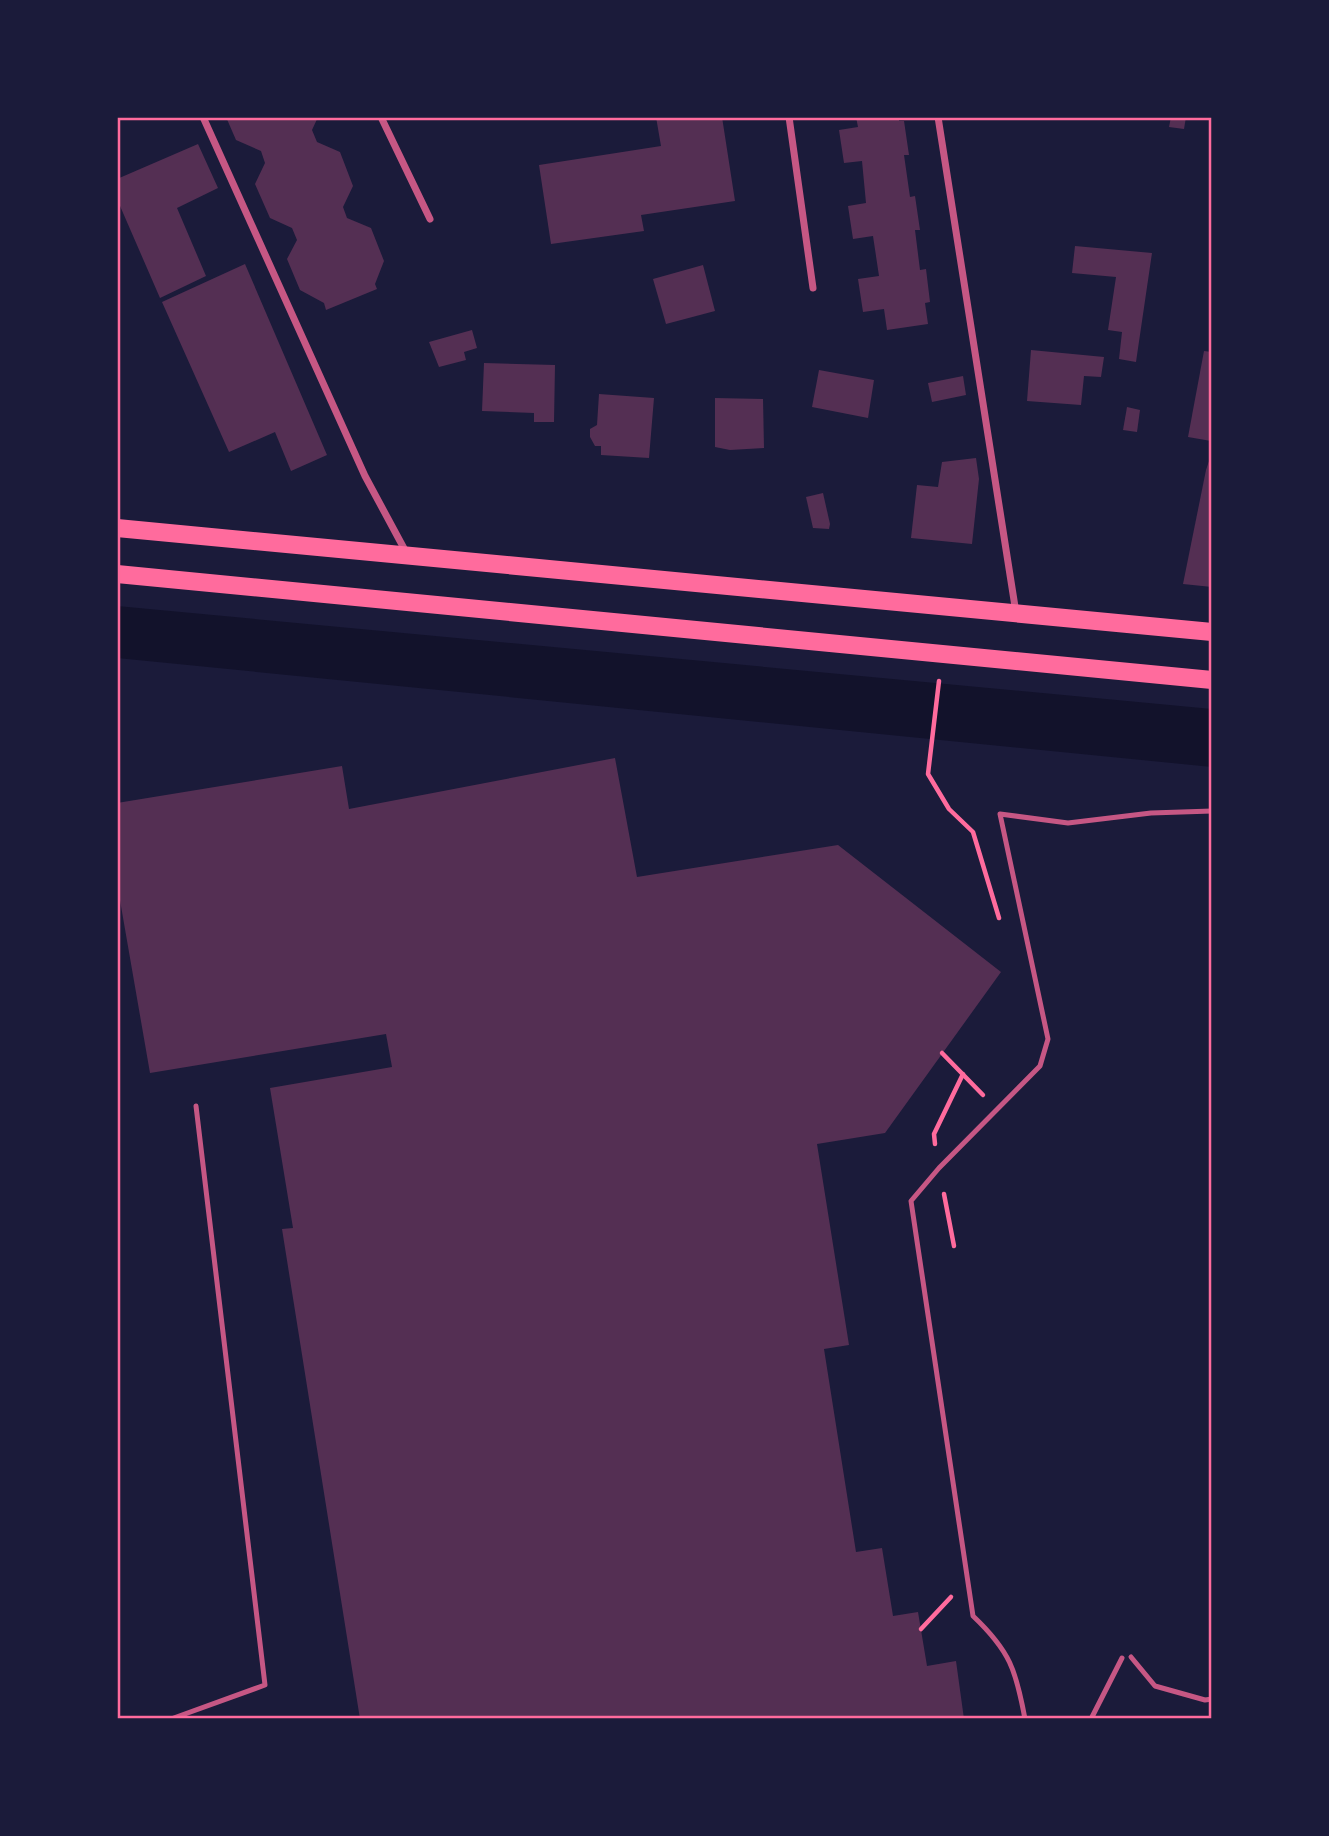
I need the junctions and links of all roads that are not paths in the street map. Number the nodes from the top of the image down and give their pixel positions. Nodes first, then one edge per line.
1 (203, 117) edge
2 (381, 117) edge
3 (789, 117) edge
4 (938, 117) edge
5 (430, 219) dead end
6 (813, 288) dead end
7 (117, 528) edge
8 (408, 556) junction
9 (117, 574) edge
10 (1016, 613) junction
11 (1212, 632) edge
12 (1212, 680) edge
13 (1212, 811) edge
14 (196, 1106) dead end
15 (1131, 1657) dead end
16 (1122, 1658) dead end
17 (1212, 1699) edge
18 (171, 1719) edge
19 (1025, 1719) edge
20 (1091, 1719) edge

1 - 8 street
2 - 5 street
3 - 6 street
4 - 10 street
7 - 8 main road
8 - 10 main road
9 - 12 main road
10 - 11 main road
13 - 19 lane
14 - 18 lane
15 - 17 lane
16 - 20 lane

